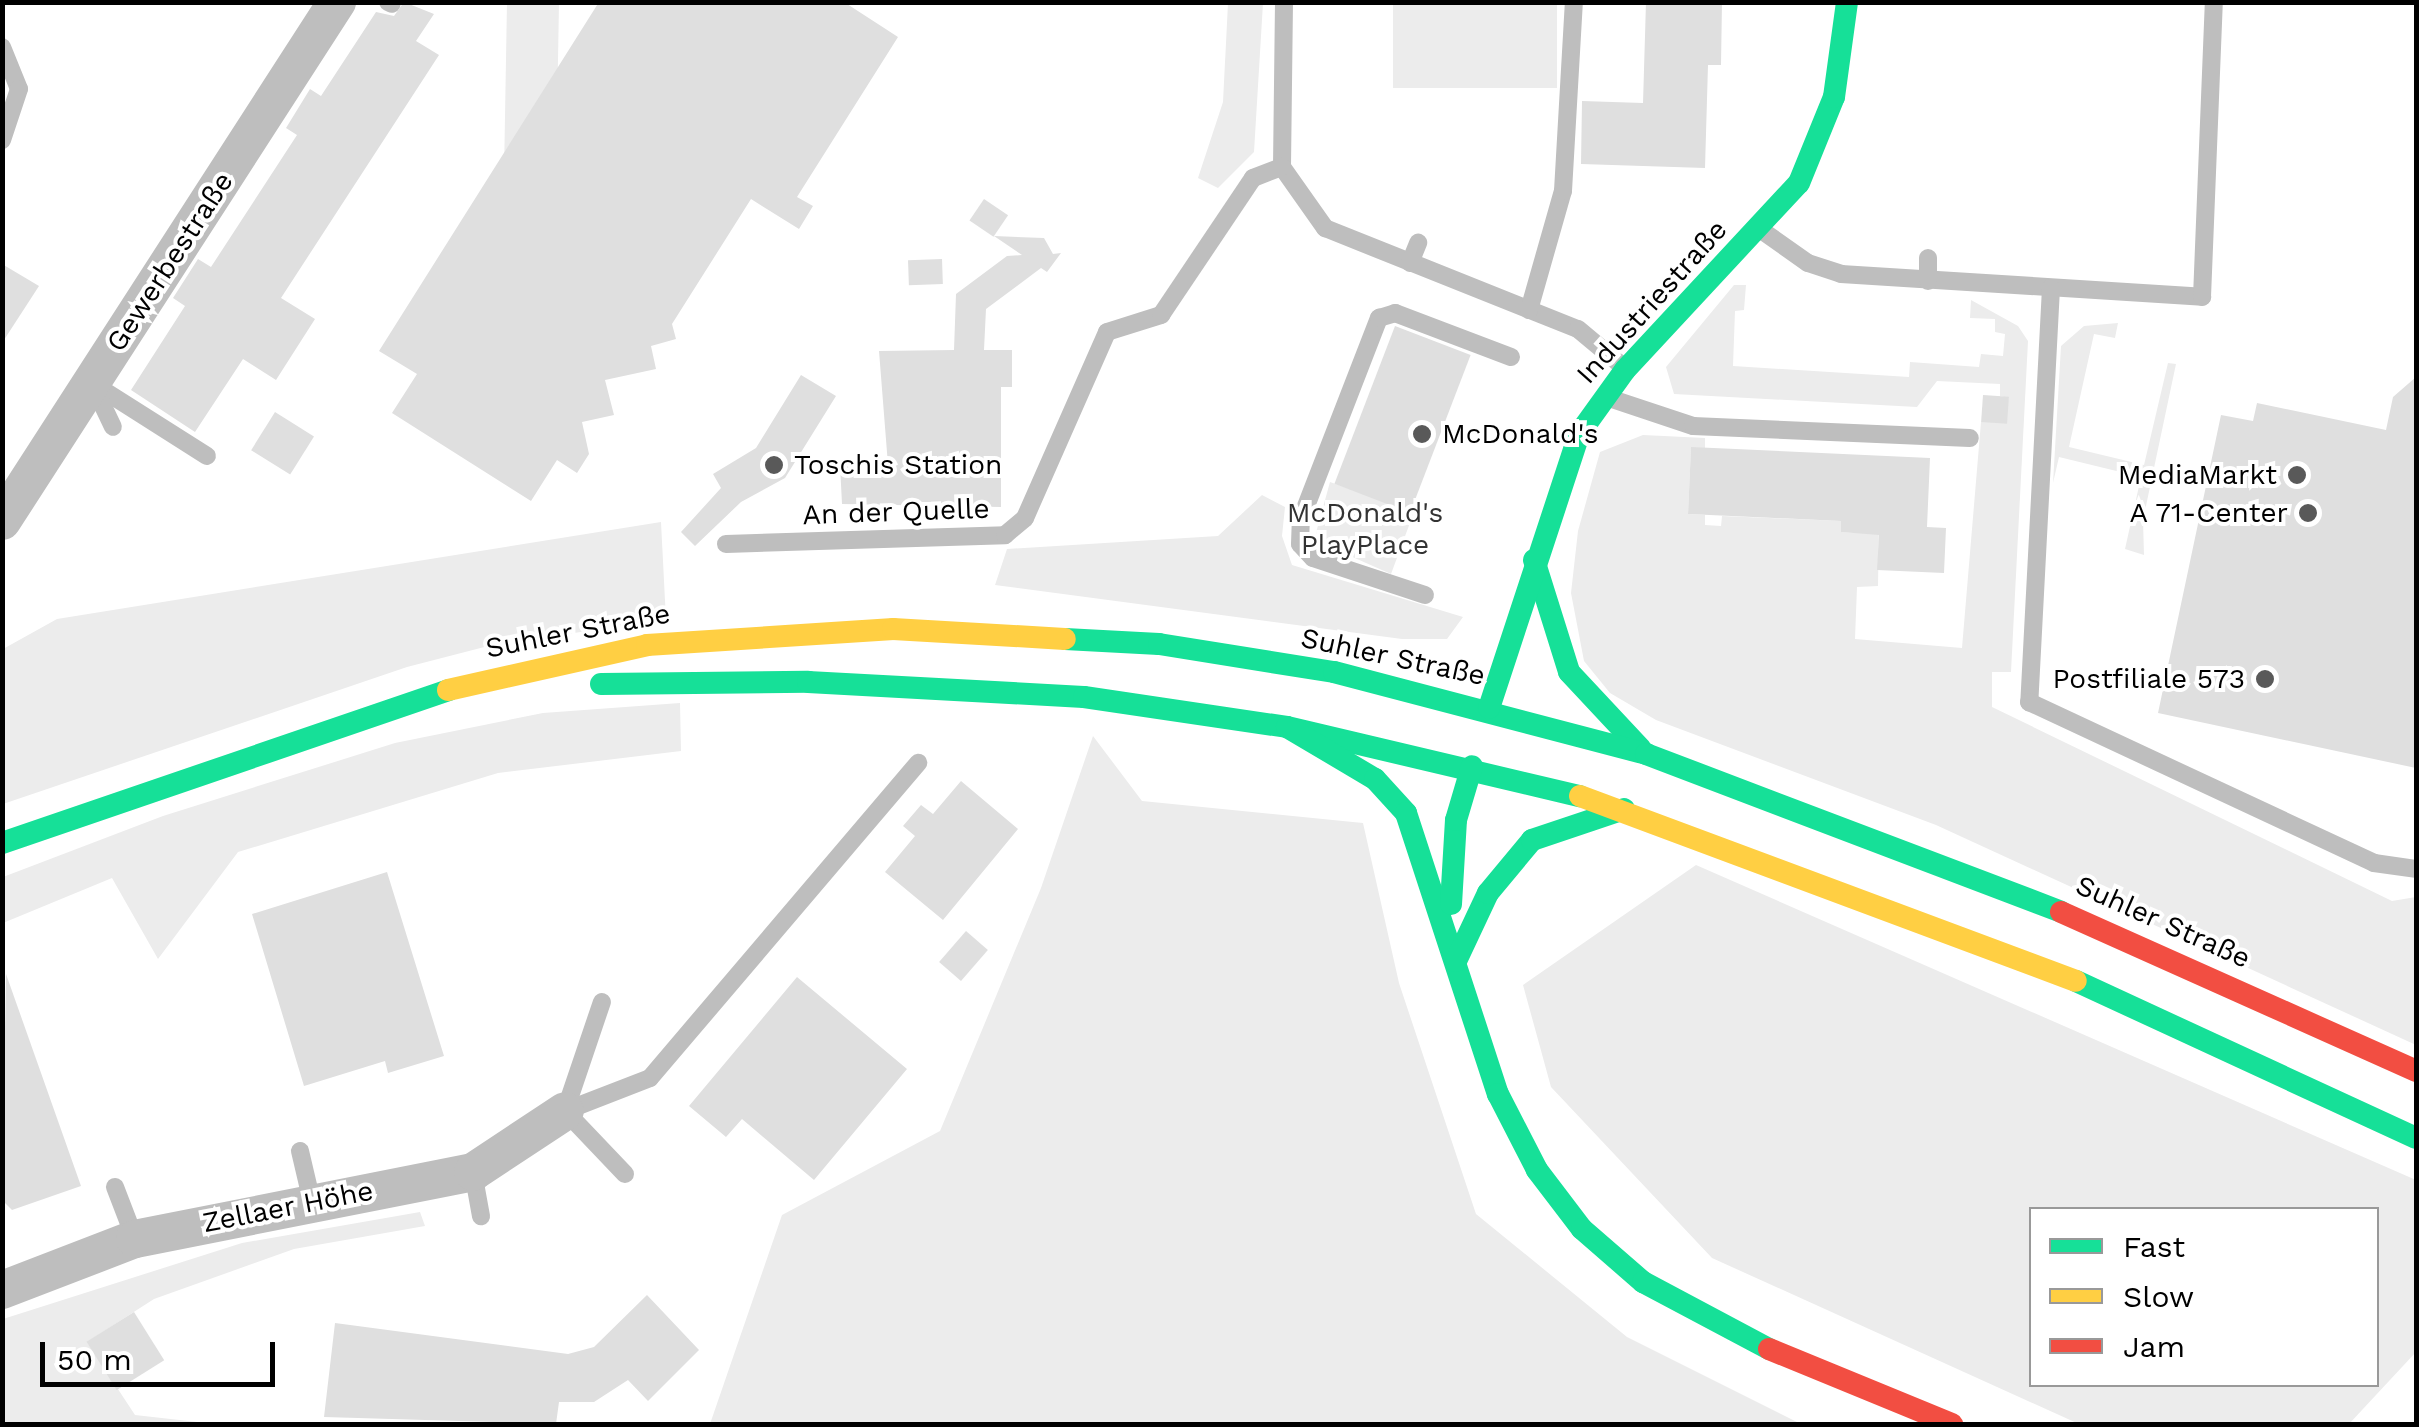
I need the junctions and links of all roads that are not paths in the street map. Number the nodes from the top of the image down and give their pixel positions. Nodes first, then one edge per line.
1 (337, 2) edge
2 (1574, 2) edge
3 (1847, 2) edge
4 (2214, 2) edge
5 (1288, 10) edge
6 (2, 48) edge
7 (2, 140) edge
8 (1282, 167) junction
9 (1760, 228) junction
10 (1418, 242) dead end
11 (1928, 258) dead end
12 (1410, 264) junction
13 (1928, 281) junction
14 (2051, 288) junction
15 (1529, 310) junction
16 (1511, 357) dead end
17 (1626, 370) junction
18 (92, 383) junction
19 (1604, 395) junction
20 (113, 427) dead end
21 (1970, 438) dead end
22 (206, 456) dead end
23 (2, 521) edge
24 (726, 544) dead end
25 (1534, 560) junction
26 (1425, 595) dead end
27 (1490, 708) junction
28 (1287, 727) junction
29 (303, 736) junction
30 (1646, 754) junction
31 (918, 763) dead end
32 (1472, 766) junction
33 (1624, 809) junction
34 (2, 843) edge
35 (2416, 868) edge
36 (1456, 961) junction
37 (602, 1002) dead end
38 (2416, 1071) edge
39 (565, 1111) junction
40 (2416, 1138) edge
41 (300, 1150) dead end
42 (473, 1172) junction
43 (626, 1174) dead end
44 (115, 1187) dead end
45 (312, 1202) junction
46 (481, 1216) dead end
47 (136, 1240) junction
48 (4, 1285) edge
49 (1832, 1380) junction
50 (1910, 1424) edge
51 (1952, 1424) edge

1 - 18 street, Gewerbestraße
2 - 15 lane
3 - 9 main road, Industriestraße
4 - 14 lane
5 - 8 lane
6 - 7 lane
8 - 12 lane
8 - 24 lane, An der Quelle
9 - 13 lane
9 - 17 main road, Industriestraße
10 - 12 lane
11 - 13 lane
12 - 15 lane
13 - 14 lane
14 - 35 lane
15 - 17 lane
16 - 26 lane
17 - 19 main road, Industriestraße
18 - 20 lane
18 - 22 lane
18 - 23 street, Gewerbestraße
19 - 21 lane
19 - 25 main road, Industriestraße
25 - 27 main road, Industriestraße
25 - 30 main road
27 - 29 main road, Suhler Straße
27 - 30 main road, Suhler Straße
27 - 32 main road, Industriestraße
28 - 29 main road, Suhler Straße
28 - 32 main road, Suhler Straße
28 - 36 main road
29 - 34 main road, Suhler Straße
30 - 38 main road, Suhler Straße
31 - 39 lane
32 - 33 main road, Suhler Straße
32 - 36 main road, Industriestraße
33 - 36 main road
33 - 40 main road, Suhler Straße
36 - 49 main road
37 - 39 lane
39 - 42 street, Zellaer Höhe
39 - 43 lane
41 - 45 lane
42 - 45 street, Zellaer Höhe
42 - 46 lane
44 - 47 lane
45 - 47 street, Zellaer Höhe
47 - 48 street, Zellaer Höhe
49 - 50 main road
49 - 51 main road

